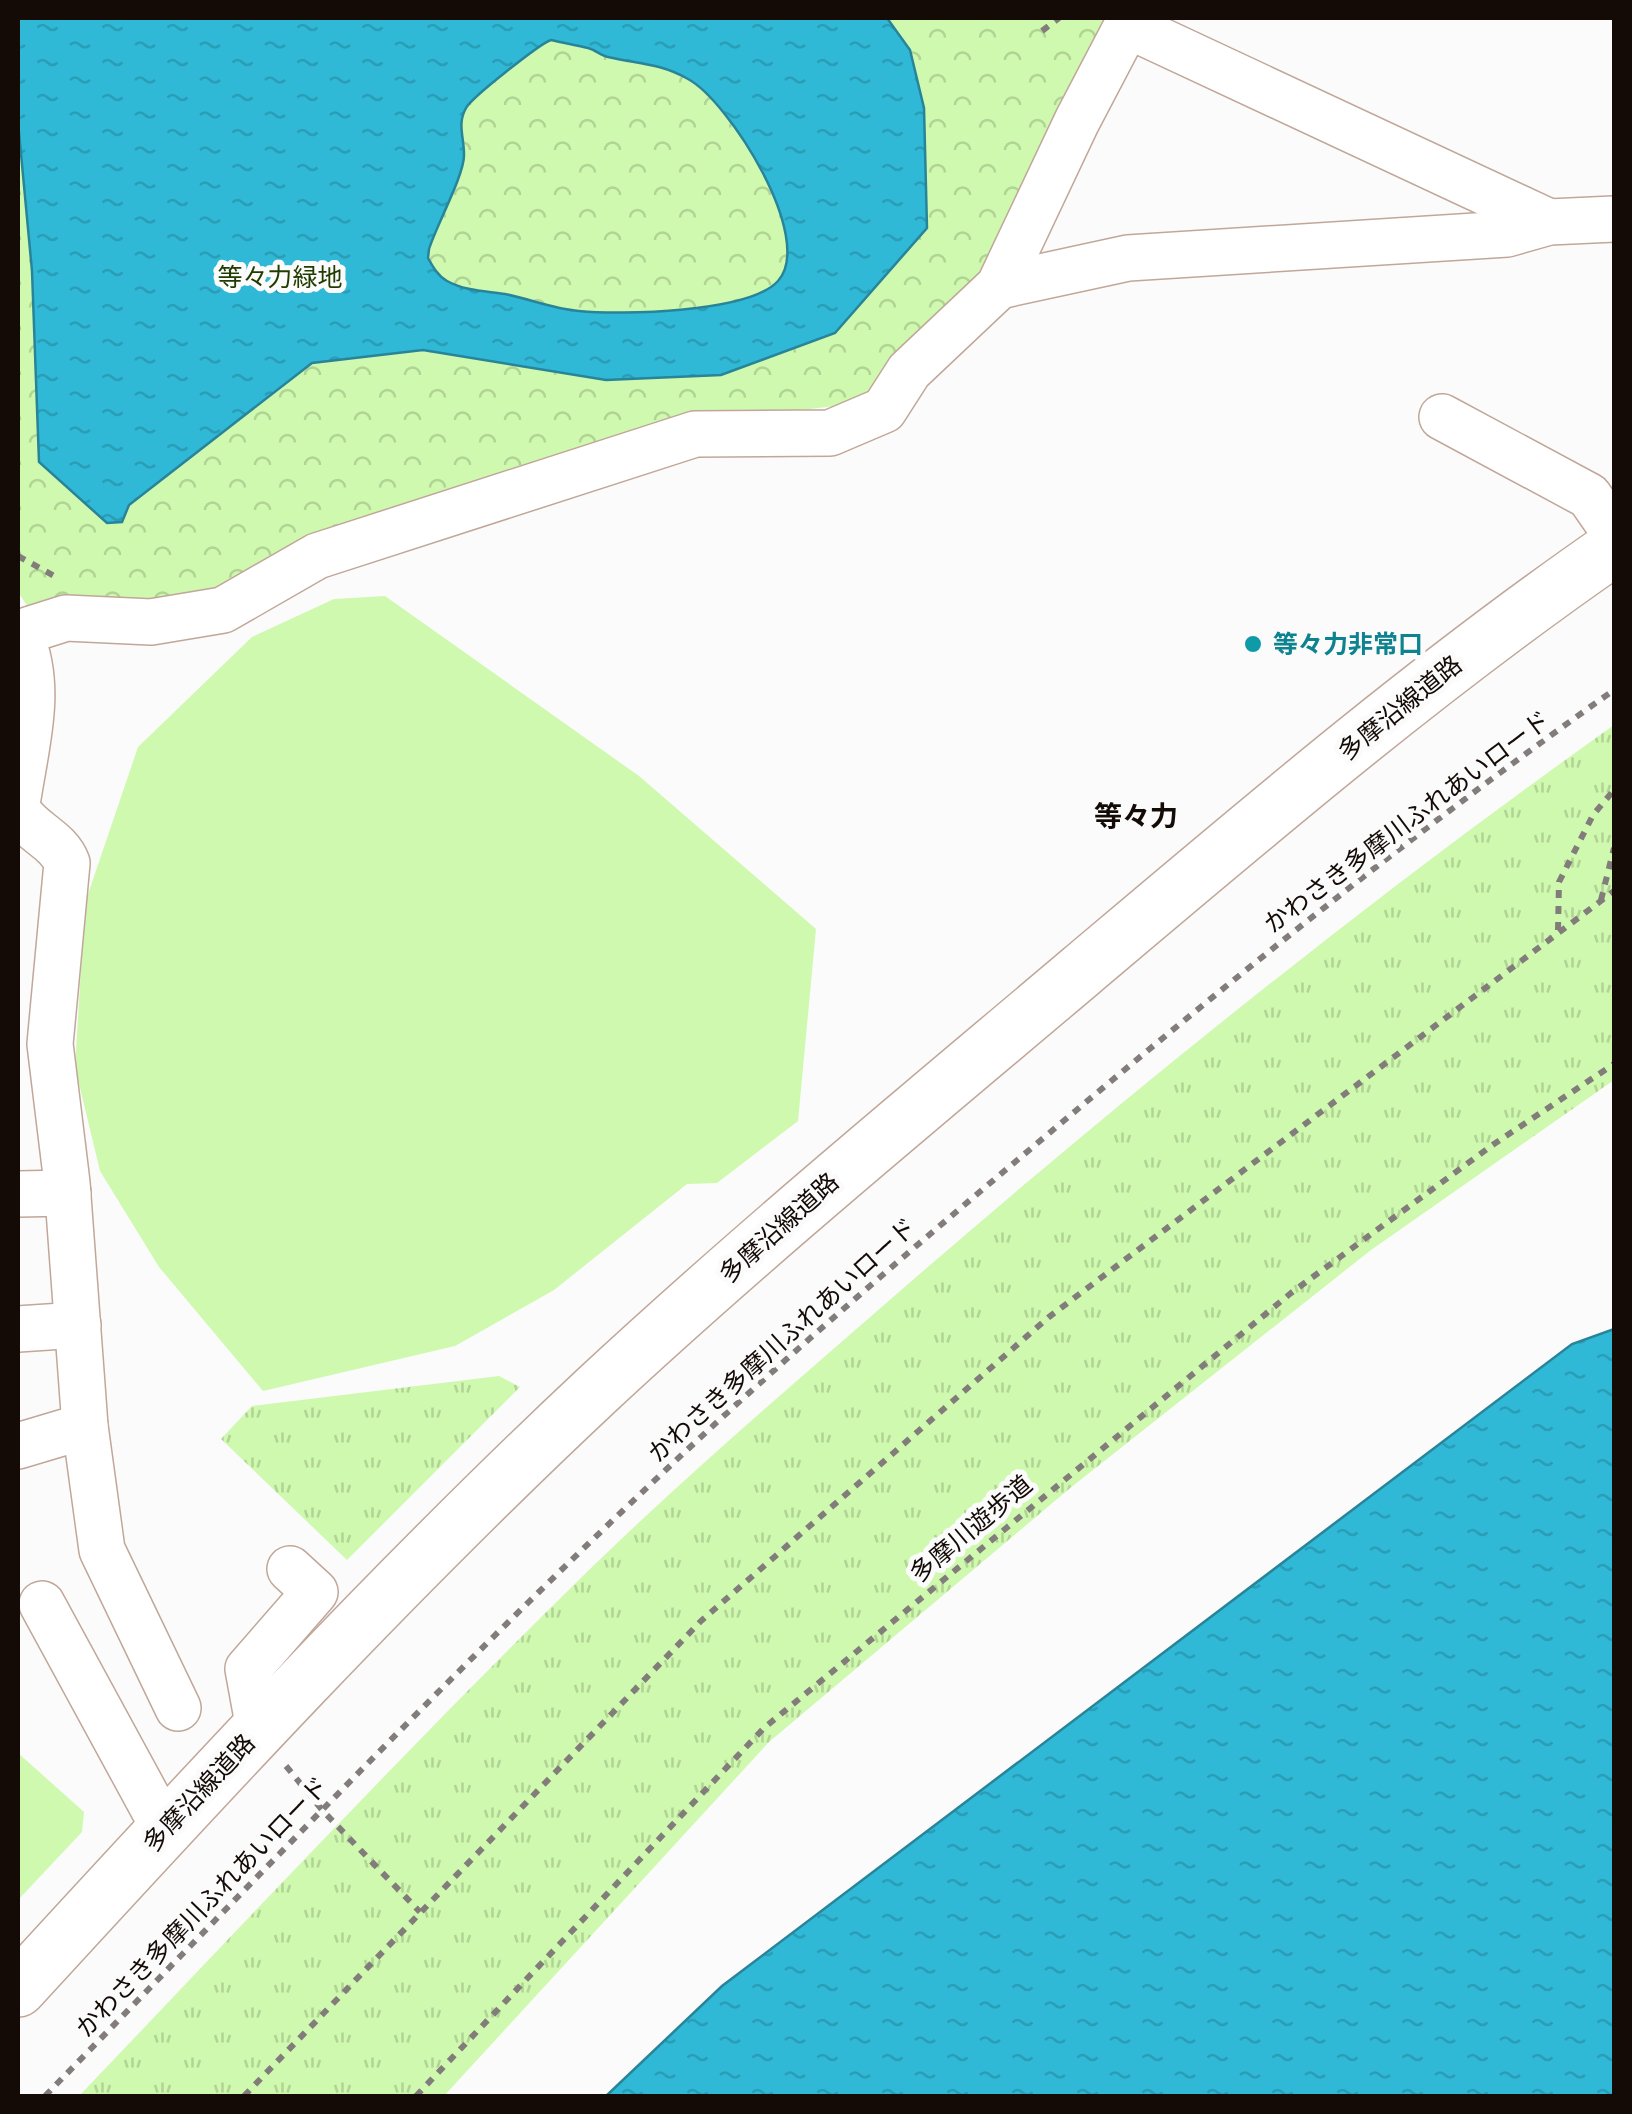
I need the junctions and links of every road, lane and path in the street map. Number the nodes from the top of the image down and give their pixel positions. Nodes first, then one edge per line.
1 (1059, 18) edge
2 (1129, 21) edge
3 (1042, 31) dead end
4 (1614, 219) edge
5 (1549, 222) junction
6 (999, 286) junction
7 (1442, 417) dead end
8 (1614, 532) edge
9 (1614, 548) edge
10 (21, 630) edge
11 (1614, 690) edge
12 (1614, 790) edge
13 (18, 798) edge
14 (18, 810) edge
15 (1614, 848) edge
16 (1614, 891) edge
17 (1601, 901) junction
18 (1558, 931) junction
19 (1614, 1064) edge
20 (68, 1192) junction
21 (18, 1194) edge
22 (78, 1325) junction
23 (18, 1329) edge
24 (85, 1426) junction
25 (18, 1446) edge
26 (290, 1569) dead end
27 (42, 1604) dead end
28 (178, 1708) dead end
29 (273, 1748) junction
30 (322, 1811) junction
31 (165, 1830) junction
32 (420, 1912) junction
33 (18, 1989) edge
34 (45, 2096) edge
35 (244, 2096) edge
36 (416, 2096) edge

1 - 3 path
2 - 5 street
2 - 6 street
4 - 5 street
5 - 6 street
6 - 10 street
7 - 8 street
9 - 29 main road, 多摩沿線道路
10 - 13 street
11 - 30 path, かわさき多摩川ふれあいロード
12 - 18 path
14 - 20 street
15 - 17 path
16 - 17 path
17 - 18 path
18 - 32 path
19 - 36 path, 多摩川遊歩道
20 - 21 street
20 - 22 street
22 - 23 street
22 - 24 street
24 - 25 street
24 - 28 street
26 - 29 street
27 - 31 street
29 - 30 path
29 - 31 main road, 多摩沿線道路
30 - 32 path
30 - 34 path, かわさき多摩川ふれあいロード
31 - 33 main road, 多摩沿線道路
32 - 35 path

